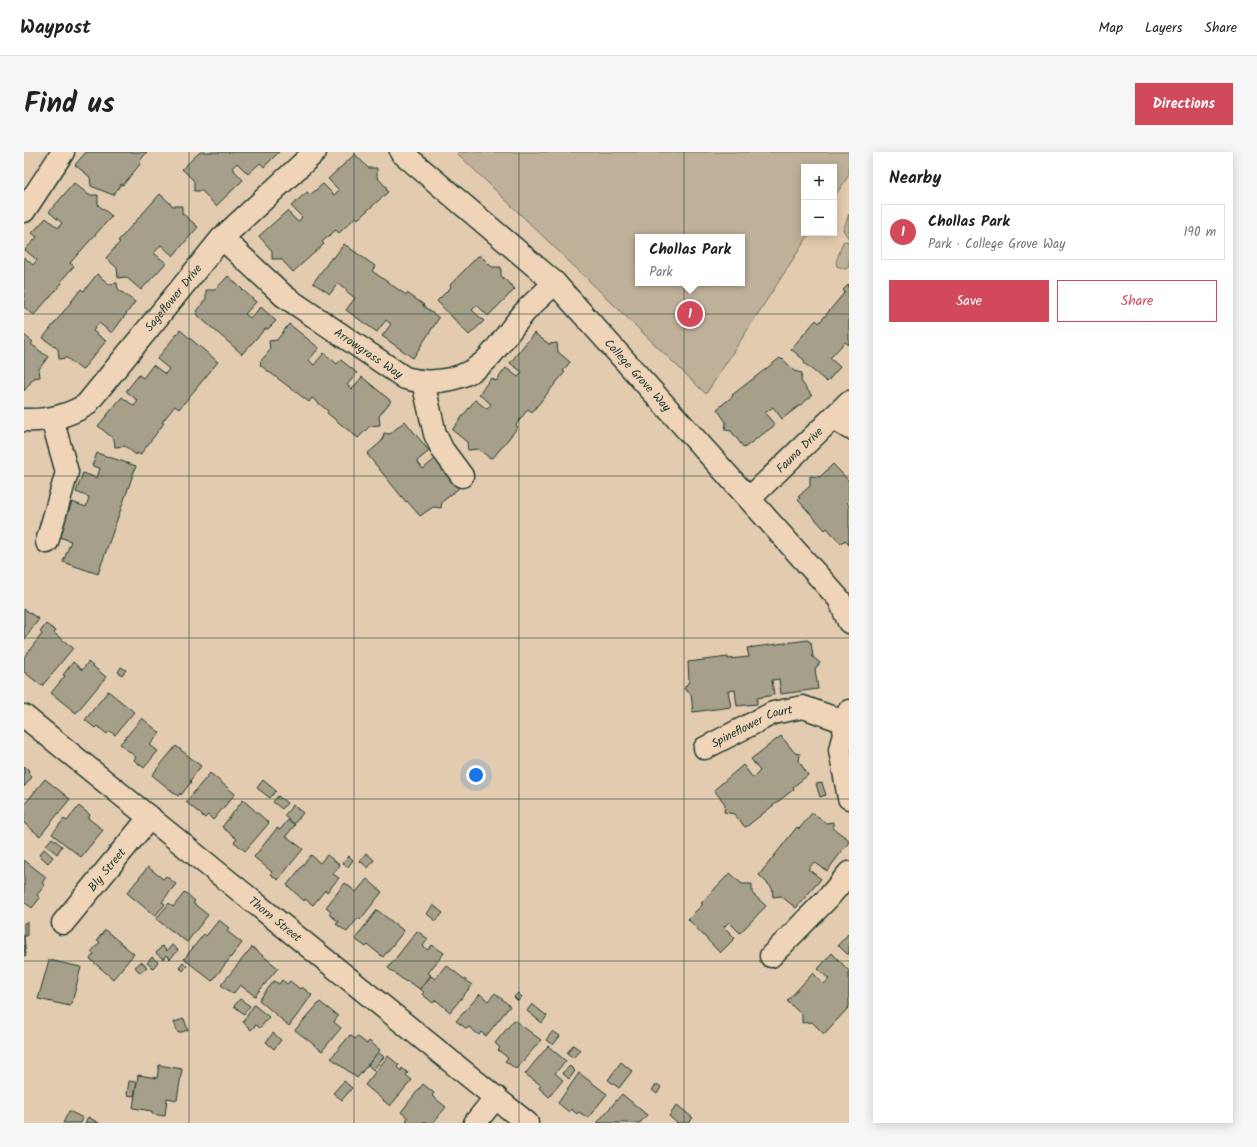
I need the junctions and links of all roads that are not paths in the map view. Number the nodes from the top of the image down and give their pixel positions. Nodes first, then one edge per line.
1 (62, 152) edge
2 (315, 152) edge
3 (401, 152) edge
4 (24, 211) edge
5 (222, 238) junction
6 (555, 283) junction
7 (423, 382) junction
8 (849, 402) edge
9 (52, 419) junction
10 (24, 420) edge
11 (841, 423) edge
12 (462, 476) dead end
13 (750, 498) junction
14 (47, 542) dead end
15 (849, 622) edge
16 (24, 716) edge
17 (847, 716) edge
18 (705, 748) dead end
19 (849, 798) edge
20 (150, 817) junction
21 (849, 873) edge
22 (63, 923) dead end
23 (771, 956) dead end
24 (496, 1097) junction
25 (474, 1123) edge
26 (527, 1123) edge

1 - 4 street
2 - 5 street, Sageflower Drive
3 - 6 street, College Grove Way
5 - 7 street, Arrowgrass Way
5 - 9 street, Sageflower Drive
6 - 7 street, Arrowgrass Way
6 - 13 street, College Grove Way
7 - 12 street
8 - 11 street, Fauna Drive
9 - 10 street, Sageflower Drive
9 - 14 street
11 - 13 street, Fauna Drive
13 - 15 street, College Grove Way
16 - 20 street, Thorn Street
17 - 18 street, Spineflower Court
17 - 19 street
20 - 22 street, Bly Street
20 - 24 street, Thorn Street
21 - 23 street
24 - 25 street
24 - 26 street, Thorn Street

